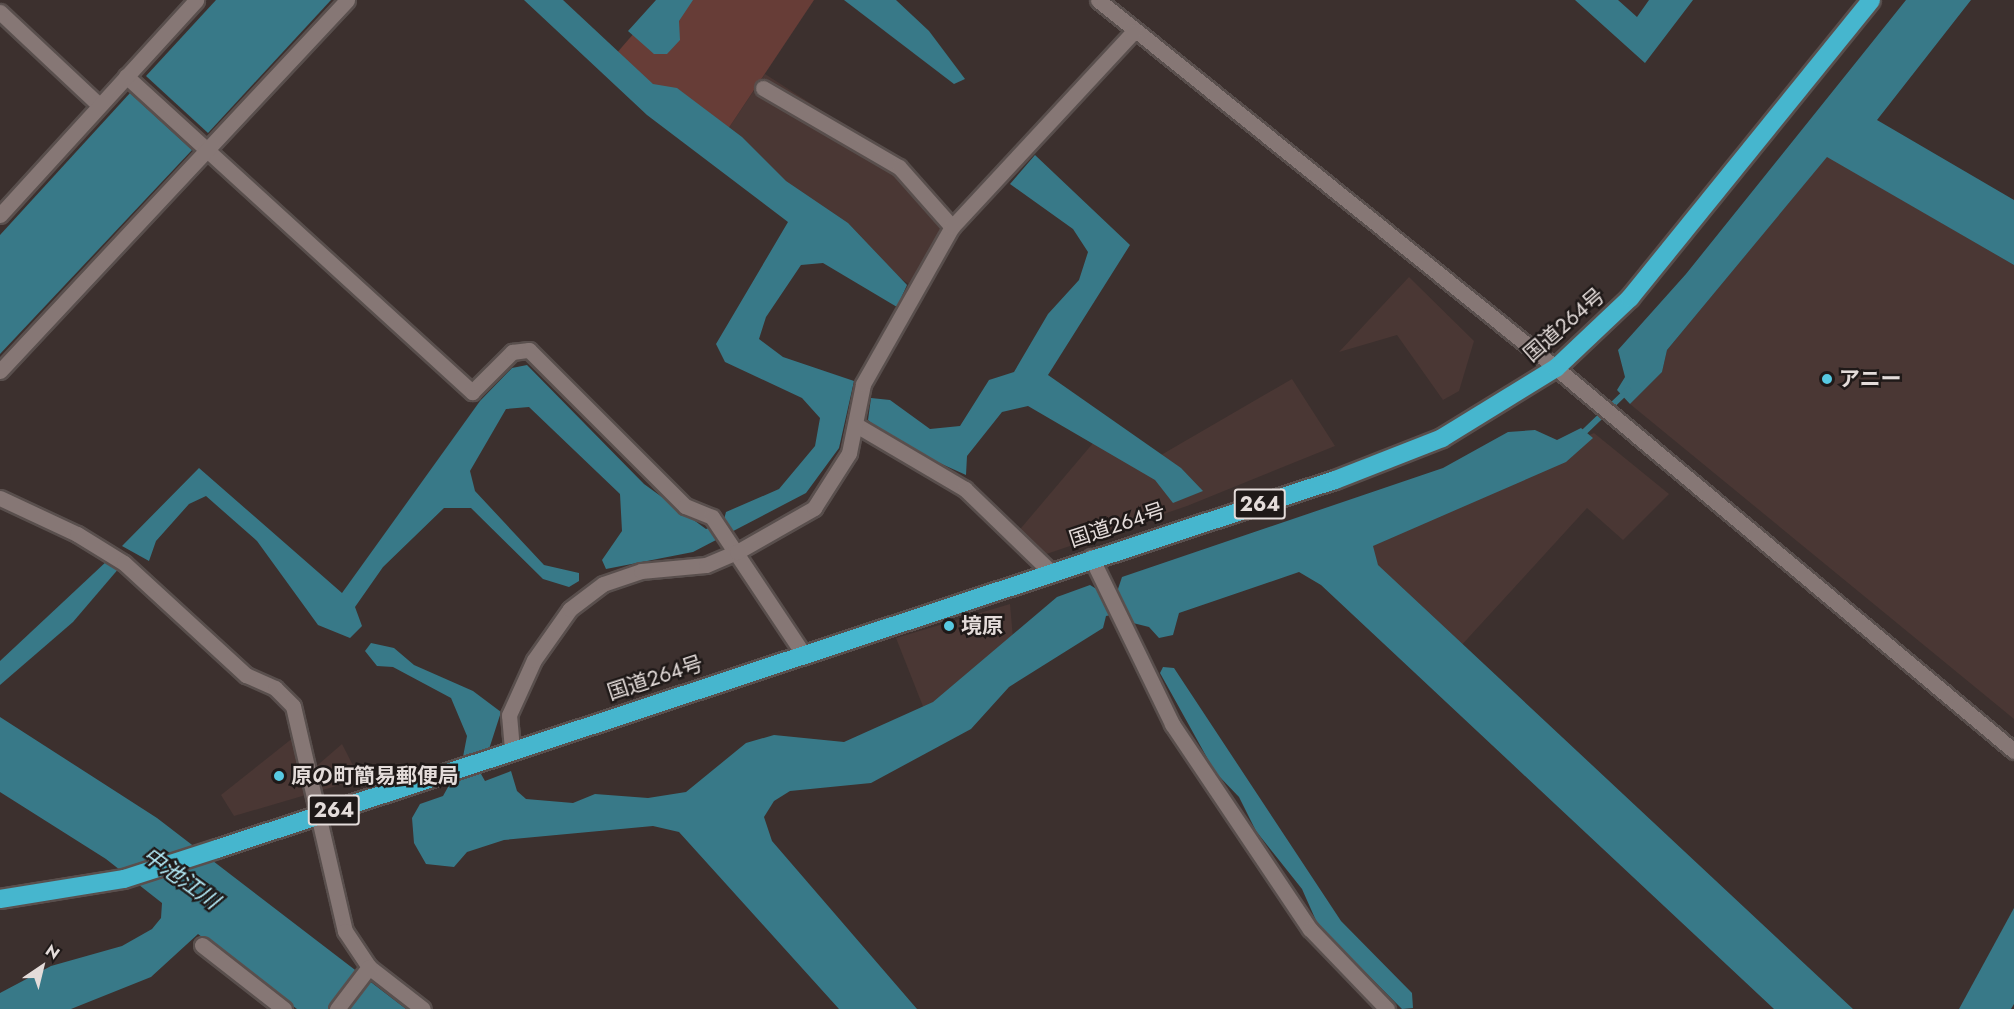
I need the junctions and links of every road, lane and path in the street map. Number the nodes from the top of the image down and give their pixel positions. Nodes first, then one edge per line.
1 (196, 0) edge
2 (347, 0) edge
3 (1098, 0) edge
4 (1871, 0) edge
5 (0, 12) edge
6 (1134, 32) junction
7 (126, 76) junction
8 (764, 88) dead end
9 (99, 105) junction
10 (209, 151) junction
11 (0, 215) edge
12 (952, 227) junction
13 (1556, 368) junction
14 (0, 371) edge
15 (858, 426) junction
16 (0, 498) edge
17 (737, 552) junction
18 (1091, 557) junction
19 (1049, 570) junction
20 (802, 652) junction
21 (512, 749) junction
22 (2014, 751) edge
23 (317, 815) junction
24 (0, 898) edge
25 (202, 945) dead end
26 (369, 967) junction
27 (284, 1009) edge
28 (337, 1009) edge
29 (423, 1009) edge
30 (1387, 1009) edge

1 - 7 street
2 - 10 street
3 - 6 street
4 - 13 highway, 国道264号 / 264
5 - 9 street
6 - 12 street
6 - 13 street
7 - 9 street
7 - 10 street
8 - 12 street
9 - 11 street
10 - 14 street
10 - 17 street
12 - 15 street
13 - 18 highway, 国道264号 / 264
13 - 22 street
15 - 17 street
15 - 19 street
16 - 23 street
17 - 20 street
17 - 21 street
18 - 19 highway, 国道264号 / 264
18 - 30 street
19 - 20 highway, 国道264号 / 264
20 - 21 highway, 国道264号 / 264
21 - 23 highway, 国道264号 / 264
23 - 24 highway, 国道264号 / 264
23 - 26 street
25 - 27 street
26 - 28 street
26 - 29 street

